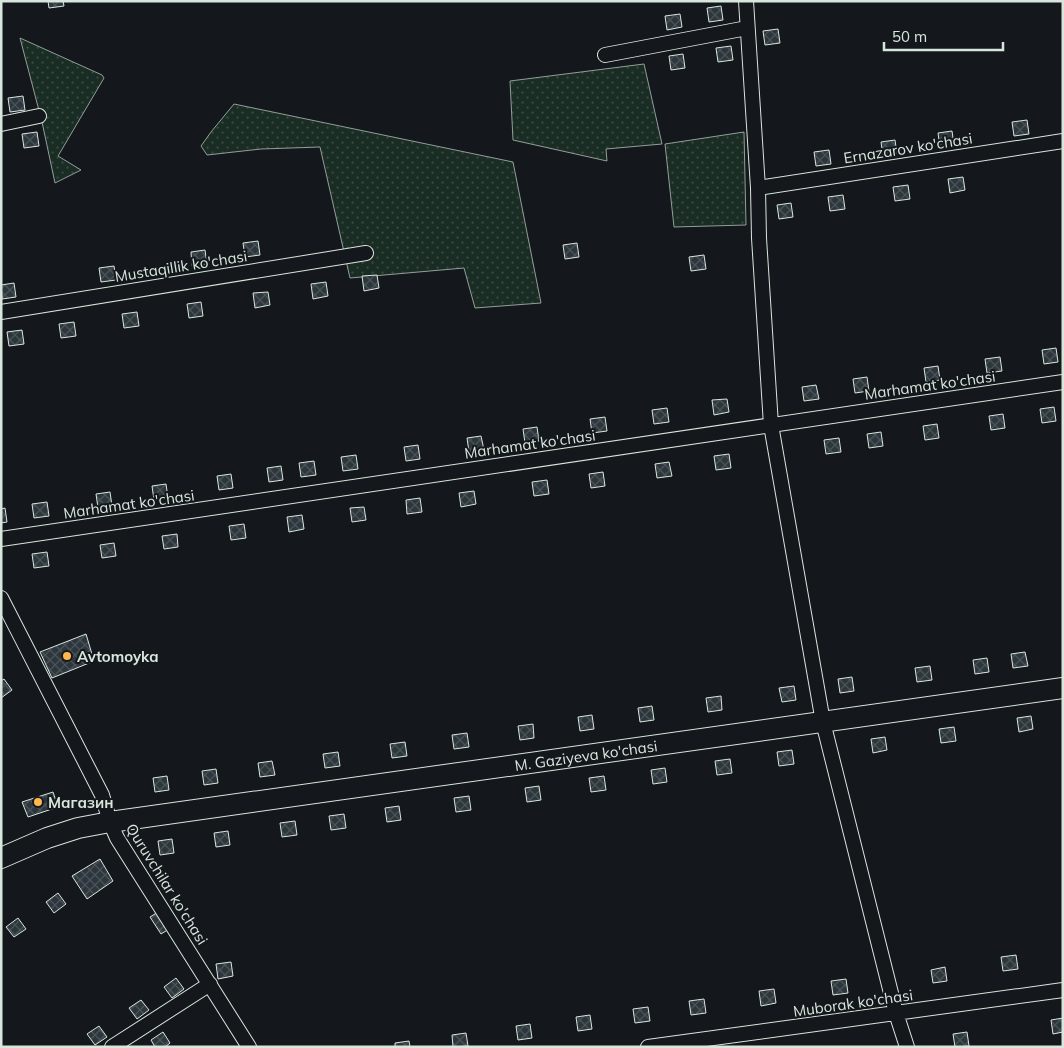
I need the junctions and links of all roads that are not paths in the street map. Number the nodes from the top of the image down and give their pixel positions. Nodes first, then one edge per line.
1 (746, 1) edge
2 (747, 28) junction
3 (605, 55) dead end
4 (39, 116) dead end
5 (1, 124) edge
6 (1063, 141) edge
7 (758, 188) junction
8 (366, 252) dead end
9 (1, 312) edge
10 (1063, 382) edge
11 (771, 425) junction
12 (1, 539) edge
13 (1, 598) edge
14 (1063, 688) edge
15 (824, 722) junction
16 (110, 822) junction
17 (1, 858) edge
18 (210, 984) junction
19 (1063, 990) edge
20 (896, 1013) junction
21 (112, 1047) edge
22 (249, 1047) edge
23 (648, 1047) edge
24 (907, 1047) edge

1 - 2 street
2 - 3 street
2 - 7 street
4 - 5 street
6 - 7 street, Ernazarov ko'chasi
7 - 11 street
8 - 9 street, Mustaqillik ko'chasi
10 - 11 street, Marhamat ko'chasi
11 - 12 street, Marhamat ko'chasi
11 - 15 street
13 - 16 street, Quruvchilar ko'chasi
14 - 15 street, M. Gaziyeva ko'chasi
15 - 16 street, M. Gaziyeva ko'chasi
15 - 20 street
16 - 17 street, M. Gaziyeva ko'chasi
16 - 18 street, Quruvchilar ko'chasi
18 - 21 street
18 - 22 street, Quruvchilar ko'chasi
19 - 20 street, Muborak ko'chasi
20 - 23 street, Muborak ko'chasi
20 - 24 street

